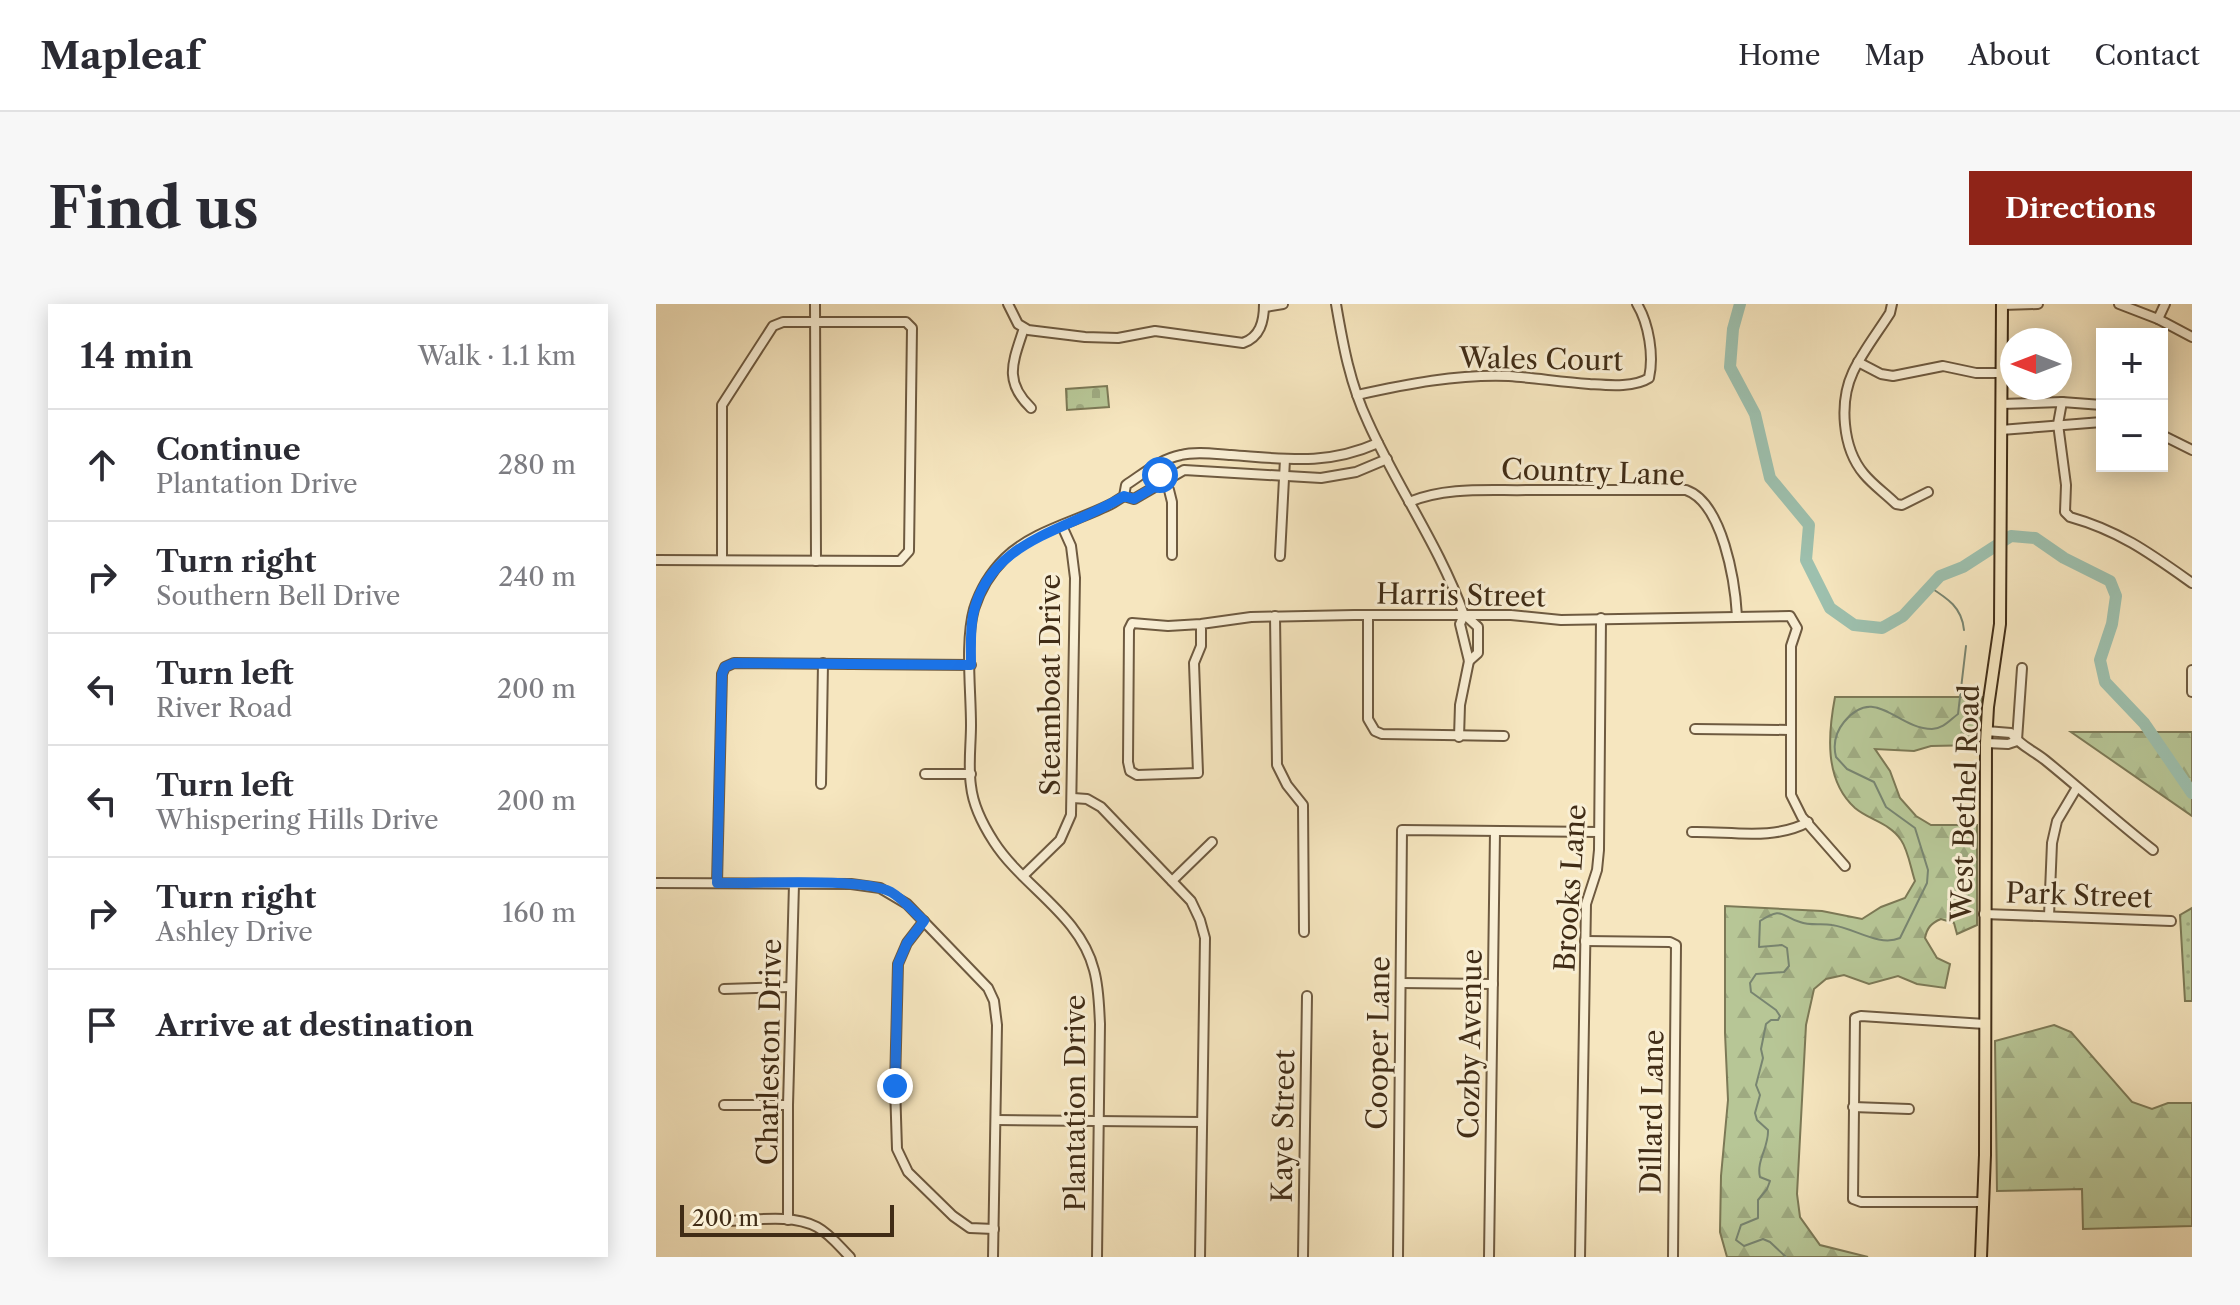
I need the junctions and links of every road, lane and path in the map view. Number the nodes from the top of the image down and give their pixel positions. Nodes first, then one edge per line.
1 (815, 304) edge
2 (1008, 304) edge
3 (1283, 304) edge
4 (1336, 304) edge
5 (1637, 304) edge
6 (1892, 304) edge
7 (2038, 304) edge
8 (2119, 304) edge
9 (2165, 304) edge
10 (2002, 305) edge
11 (1265, 306) edge
12 (2158, 319) junction
13 (814, 322) junction
14 (1021, 326) junction
15 (2002, 328) edge
16 (2192, 337) edge
17 (1858, 362) junction
18 (2000, 373) edge
19 (1357, 395) junction
20 (2001, 400) edge
21 (2062, 402) junction
22 (2001, 404) junction
23 (2096, 405) edge
24 (1031, 408) dead end
25 (2096, 422) edge
26 (2058, 424) junction
27 (2001, 430) junction
28 (2168, 438) edge
29 (1378, 443) junction
30 (2192, 450) edge
31 (1285, 459) junction
32 (1387, 459) junction
33 (1154, 466) junction
34 (1284, 476) junction
35 (1164, 481) junction
36 (1928, 492) dead end
37 (1124, 496) junction
38 (1409, 502) junction
39 (1062, 526) junction
40 (1172, 555) dead end
41 (1280, 556) dead end
42 (656, 560) edge
43 (722, 560) junction
44 (816, 561) junction
45 (2192, 583) edge
46 (1368, 615) junction
47 (1464, 615) junction
48 (1275, 616) junction
49 (1737, 616) junction
50 (1601, 618) junction
51 (1201, 624) junction
52 (1469, 661) junction
53 (823, 663) junction
54 (971, 665) junction
55 (2022, 668) dead end
56 (2192, 670) edge
57 (2192, 692) edge
58 (1695, 729) dead end
59 (1790, 730) junction
60 (1504, 736) dead end
61 (1459, 737) junction
62 (1986, 737) junction
63 (2017, 741) junction
64 (925, 774) dead end
65 (971, 774) junction
66 (821, 784) dead end
67 (2076, 789) junction
68 (1073, 798) junction
69 (1808, 822) junction
70 (1495, 832) junction
71 (1599, 832) junction
72 (1692, 832) dead end
73 (1212, 842) dead end
74 (2153, 850) dead end
75 (1845, 866) dead end
76 (1023, 876) junction
77 (1172, 881) junction
78 (656, 883) edge
79 (717, 883) junction
80 (794, 884) junction
81 (1984, 914) junction
82 (2049, 916) junction
83 (924, 921) junction
84 (2171, 921) dead end
85 (1304, 932) dead end
86 (1585, 941) junction
87 (1401, 983) junction
88 (1493, 984) junction
89 (791, 987) junction
90 (724, 989) dead end
91 (1307, 996) dead end
92 (1985, 1024) junction
93 (724, 1105) dead end
94 (788, 1105) junction
95 (1853, 1107) junction
96 (1909, 1109) dead end
97 (996, 1120) junction
98 (1099, 1121) junction
99 (1202, 1122) junction
100 (1983, 1202) junction
101 (788, 1220) junction
102 (723, 1221) dead end
103 (994, 1229) junction
104 (850, 1257) edge
105 (993, 1257) edge
106 (1097, 1257) edge
107 (1200, 1257) edge
108 (1303, 1257) edge
109 (1398, 1257) edge
110 (1489, 1257) edge
111 (1580, 1257) edge
112 (1673, 1257) edge
113 (1981, 1257) edge

1 - 13 street
2 - 14 street
3 - 11 street
4 - 19 street
5 - 19 street, Wales Court
6 - 17 street
7 - 10 street
8 - 12 street
9 - 12 street
10 - 15 main road, West Bethel Road
11 - 14 street
12 - 16 street
13 - 43 street
13 - 44 street
13 - 44 street
14 - 24 street
17 - 18 street
17 - 36 street
19 - 29 street
20 - 22 main road, West Bethel Road
21 - 22 street
21 - 23 street
21 - 26 street
22 - 27 main road, West Bethel Road
25 - 26 street
26 - 27 street
26 - 45 street
27 - 62 main road, West Bethel Road
28 - 30 street
29 - 31 street, Plantation Drive
29 - 32 street
31 - 33 street, Plantation Drive
31 - 34 street
32 - 34 street, Plantation Drive
32 - 38 street
33 - 35 street
33 - 37 street, Plantation Drive
34 - 35 street, Plantation Drive
34 - 41 street
35 - 37 street, Plantation Drive
35 - 40 street
37 - 39 street, Plantation Drive
38 - 47 street
38 - 49 street, Country Lane
39 - 54 street, Plantation Drive
39 - 68 street, Steamboat Drive
42 - 43 street
43 - 44 street
46 - 47 street, Harris Street
46 - 48 street, Harris Street
46 - 61 street
47 - 50 street, Harris Street
47 - 52 street
47 - 52 street
48 - 51 street, Harris Street
48 - 85 street
49 - 50 street, Harris Street
49 - 59 street, Harris Street
50 - 71 street, Brooks Lane
51 - 51 street, Harris Street
52 - 61 street
53 - 54 street
53 - 66 street
53 - 79 street
54 - 65 street, Plantation Drive
55 - 63 street
56 - 57 street
58 - 59 street
59 - 69 street
60 - 61 street
62 - 63 street
62 - 81 main road, West Bethel Road
63 - 67 street
64 - 65 street
65 - 76 street, Plantation Drive
67 - 74 street
67 - 82 street
68 - 76 street, Steamboat Drive
68 - 77 street
69 - 72 street
69 - 75 street
70 - 71 street
70 - 87 street, Cooper Lane
70 - 88 street, Cozby Avenue
71 - 86 street, Brooks Lane
73 - 77 street
76 - 98 street, Plantation Drive
77 - 99 street
78 - 79 street
79 - 80 street
80 - 83 street
80 - 89 street, Charleston Drive
81 - 82 street, Park Street
81 - 92 main road, West Bethel Road
82 - 84 street, Park Street
83 - 97 street
83 - 103 street
86 - 111 street, Brooks Lane
86 - 112 street, Dillard Lane
87 - 88 street
87 - 109 street, Cooper Lane
88 - 110 street, Cozby Avenue
89 - 90 street
89 - 94 street, Charleston Drive
91 - 108 street, Kaye Street
92 - 95 street
92 - 100 main road, West Bethel Road
93 - 94 street
94 - 101 street, Charleston Drive
95 - 96 street
95 - 100 street
97 - 98 street
97 - 103 street
98 - 99 street
98 - 106 street, Plantation Drive
99 - 107 street
100 - 113 main road, West Bethel Road
101 - 102 street
101 - 104 street
103 - 105 street

